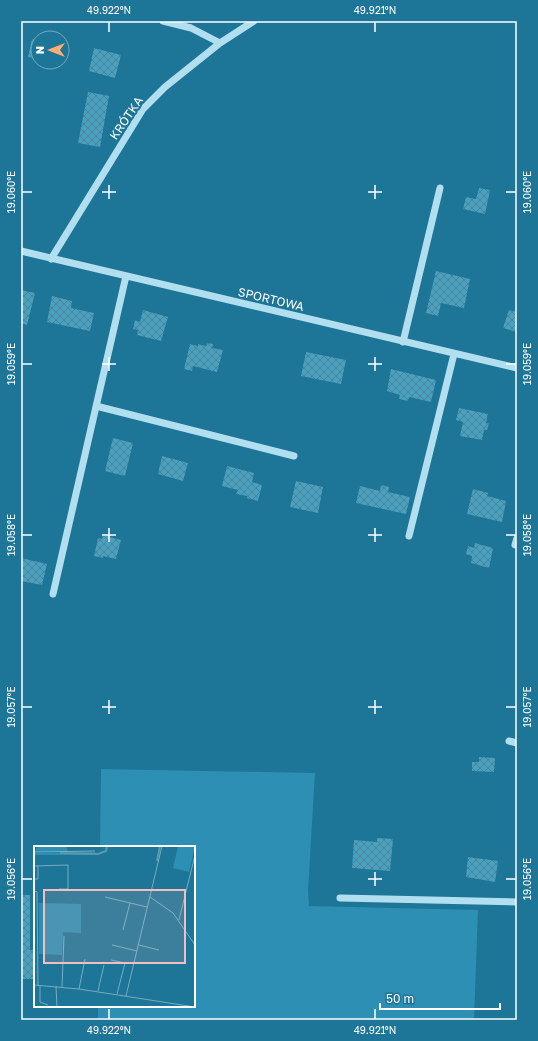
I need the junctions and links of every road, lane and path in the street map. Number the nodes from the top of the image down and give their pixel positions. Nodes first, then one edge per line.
1 (163, 21) edge
2 (254, 21) edge
3 (220, 43) junction
4 (440, 188) dead end
5 (21, 251) edge
6 (51, 258) junction
7 (126, 276) junction
8 (403, 342) junction
9 (454, 354) junction
10 (517, 368) edge
11 (96, 406) junction
12 (294, 456) dead end
13 (409, 536) dead end
14 (53, 594) dead end
15 (509, 742) dead end
16 (517, 743) edge
17 (340, 898) dead end
18 (517, 902) edge

1 - 3 street
2 - 3 street, KRÓTKA
3 - 6 street, KRÓTKA
4 - 8 street
5 - 6 street, SPORTOWA
6 - 7 street, SPORTOWA
7 - 8 street, SPORTOWA
7 - 11 street
8 - 9 street, SPORTOWA
9 - 10 street, SPORTOWA
9 - 13 street
11 - 12 street
11 - 14 street
15 - 16 street
17 - 18 street

